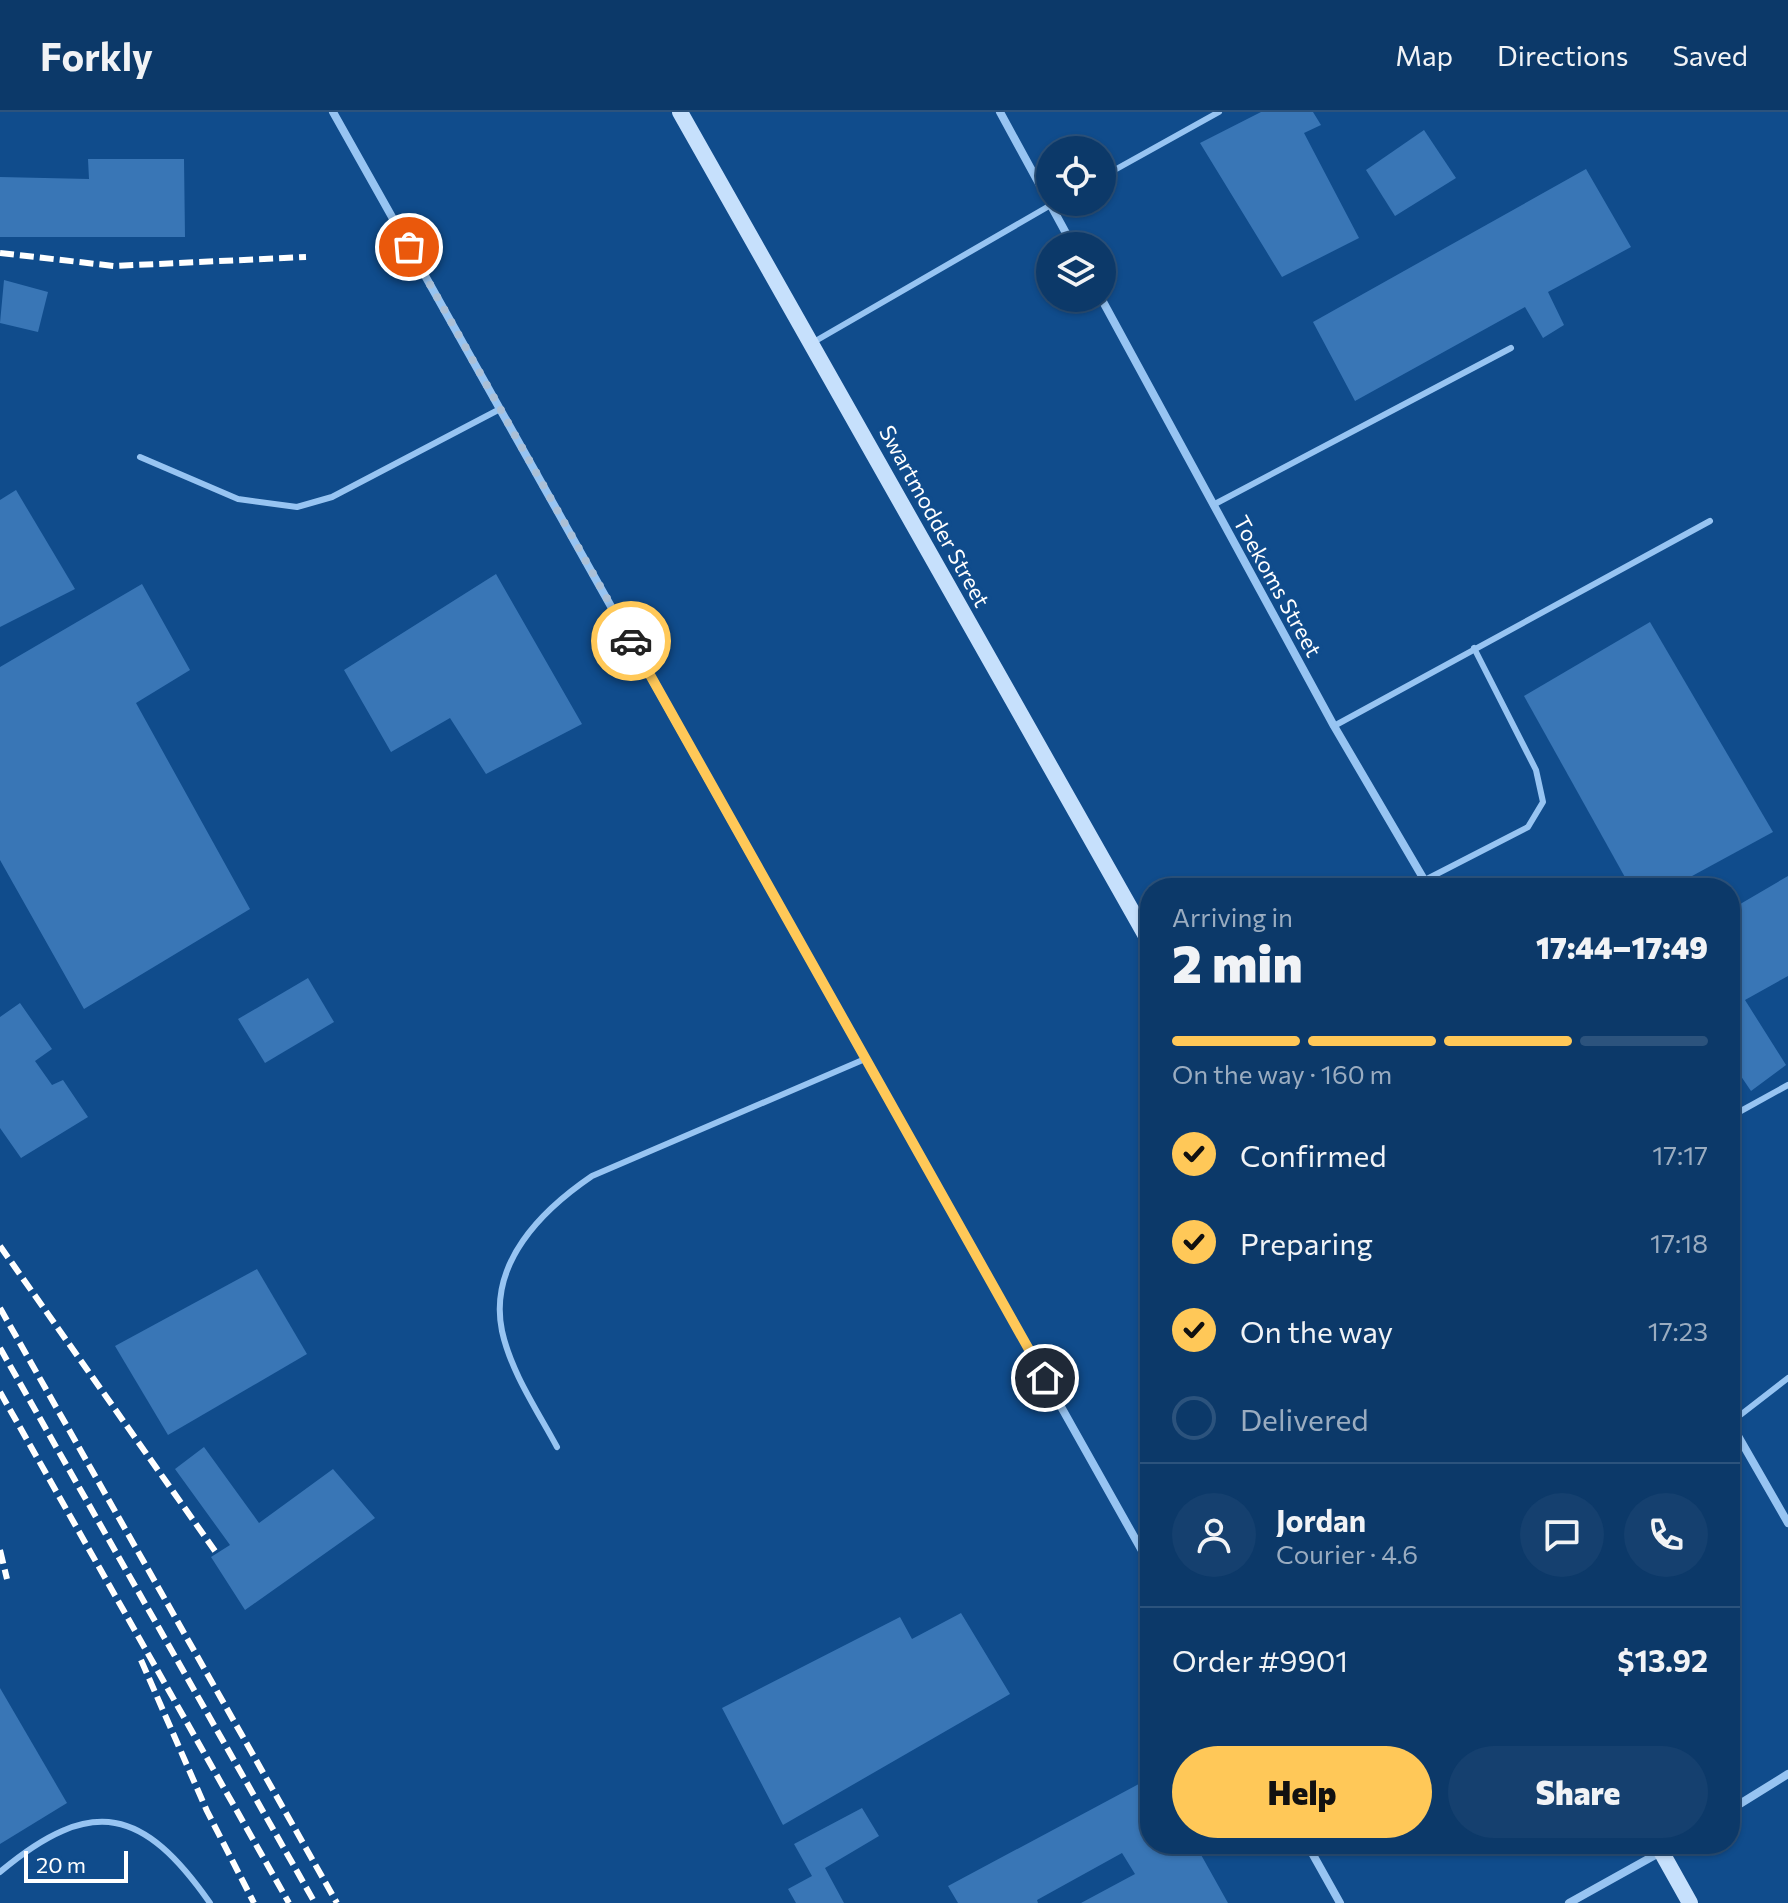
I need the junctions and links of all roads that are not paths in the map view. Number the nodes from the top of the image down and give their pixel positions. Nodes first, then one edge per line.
1 (333, 112) edge
2 (680, 112) edge
3 (1000, 112) edge
4 (1219, 112) edge
5 (1116, 169) edge
6 (1036, 174) edge
7 (1036, 213) edge
8 (1109, 312) edge
9 (812, 343) junction
10 (1511, 348) dead end
11 (500, 409) junction
12 (140, 457) dead end
13 (1213, 505) junction
14 (1710, 521) dead end
15 (1474, 648) junction
16 (1334, 726) junction
17 (1423, 878) edge
18 (1438, 878) edge
19 (1140, 925) edge
20 (865, 1059) junction
21 (1788, 1085) edge
22 (1740, 1111) edge
23 (1788, 1378) edge
24 (1740, 1415) edge
25 (1740, 1440) edge
26 (557, 1447) dead end
27 (1788, 1523) edge
28 (1140, 1547) edge
29 (1788, 1774) edge
30 (1740, 1804) edge
31 (1313, 1854) edge
32 (1652, 1854) edge
33 (1667, 1854) edge
34 (0, 1872) edge
35 (210, 1903) edge
36 (1340, 1903) edge
37 (1569, 1903) edge
38 (1690, 1903) edge

1 - 11 street
2 - 9 main road, Swartmodder Street
3 - 6 street
4 - 5 lane
7 - 9 lane
8 - 13 street, Toekoms Street
9 - 19 main road, Swartmodder Street
10 - 13 lane
11 - 12 lane
11 - 20 street
13 - 16 street, Toekoms Street
14 - 15 lane
15 - 16 lane
15 - 18 lane
16 - 17 street, Toekoms Street
20 - 26 lane
20 - 28 street
21 - 22 lane
23 - 24 lane
25 - 27 street
29 - 30 street
31 - 36 street
32 - 37 street
33 - 38 main road
34 - 35 lane

